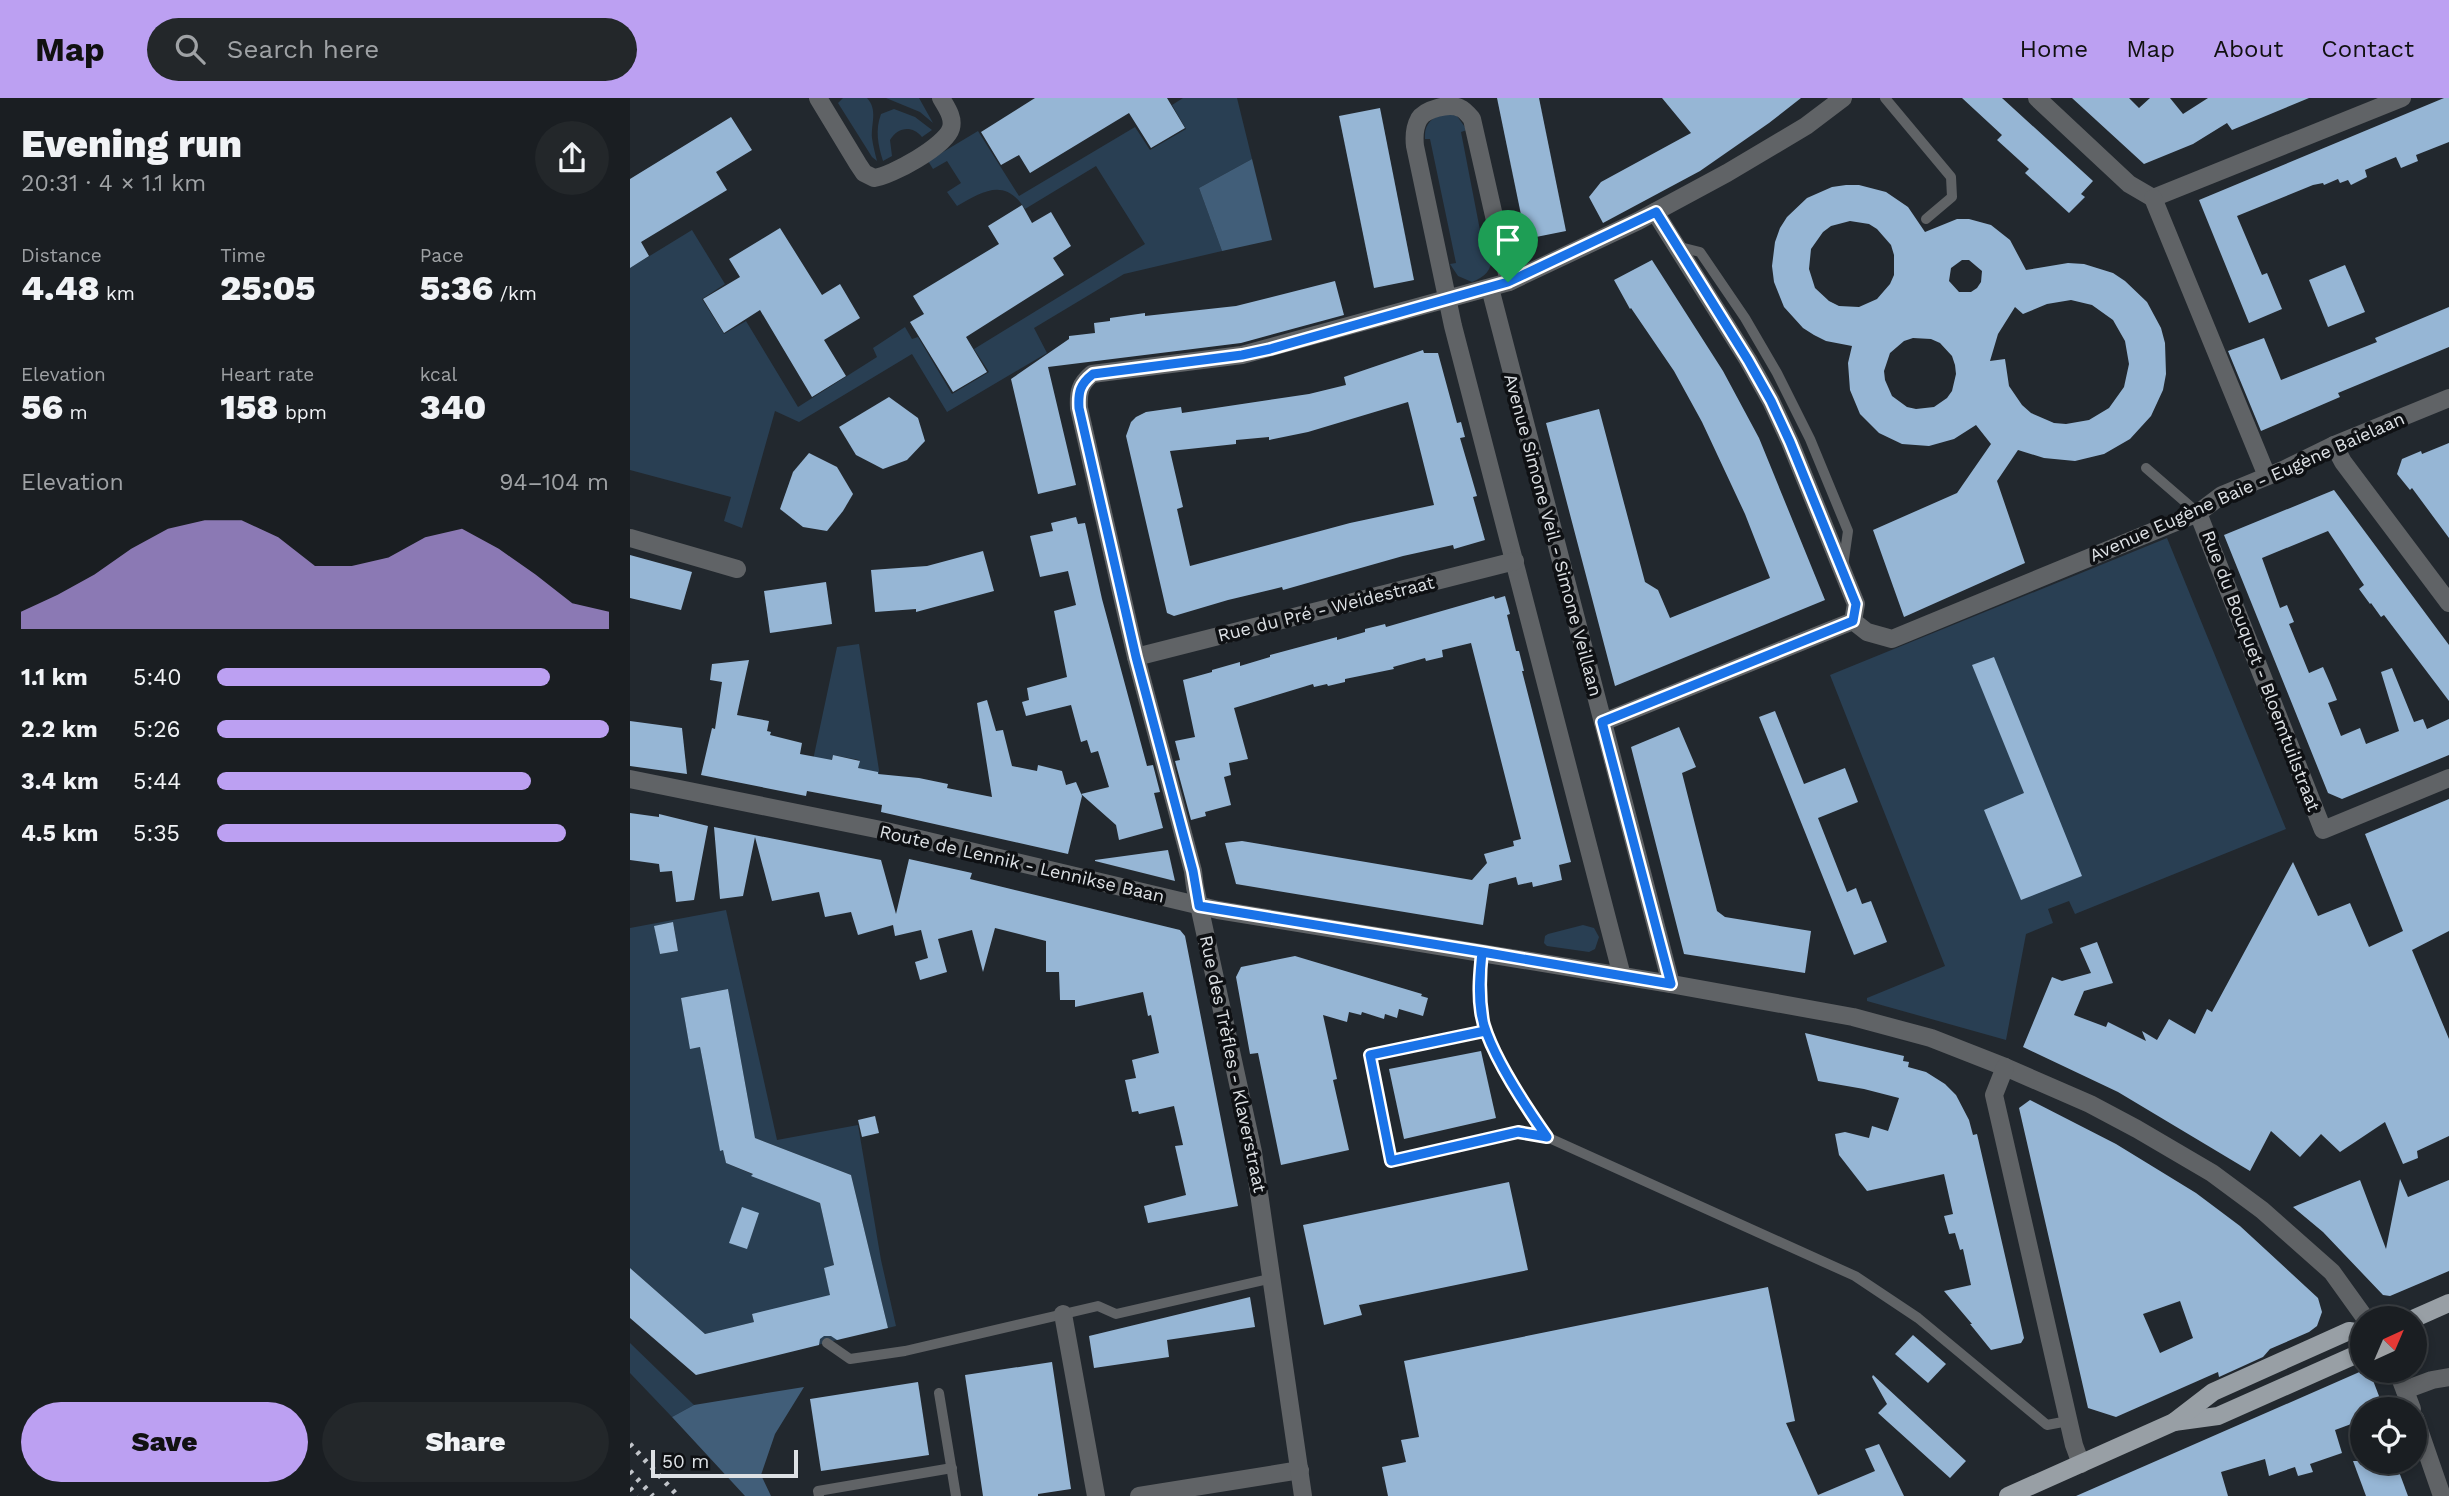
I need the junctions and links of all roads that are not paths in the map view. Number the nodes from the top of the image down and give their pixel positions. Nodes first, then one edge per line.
1 (818, 98) edge
2 (941, 98) edge
3 (1843, 98) edge
4 (1885, 98) edge
5 (2037, 98) edge
6 (2402, 98) edge
7 (2153, 198) junction
8 (1656, 212) junction
9 (1926, 219) dead end
10 (1508, 282) junction
11 (1490, 288) junction
12 (1448, 299) junction
13 (2449, 398) edge
14 (2334, 445) junction
15 (2146, 468) dead end
16 (2267, 476) junction
17 (2199, 513) junction
18 (630, 538) edge
19 (1515, 561) junction
20 (737, 569) dead end
21 (2449, 603) edge
22 (1853, 621) junction
23 (1136, 657) junction
24 (1602, 722) junction
25 (2449, 778) edge
26 (630, 779) edge
27 (1199, 906) junction
28 (1482, 952) junction
29 (1622, 976) junction
30 (1671, 984) junction
31 (1485, 1031) junction
32 (2005, 1067) junction
33 (1547, 1137) junction
34 (1273, 1278) junction
35 (2449, 1303) edge
36 (2356, 1306) edge
37 (2427, 1313) edge
38 (1063, 1314) junction
39 (2350, 1331) edge
40 (827, 1343) dead end
41 (2350, 1357) edge
42 (2449, 1377) edge
43 (2402, 1383) edge
44 (2405, 1390) junction
45 (939, 1393) dead end
46 (2408, 1397) edge
47 (2068, 1421) junction
48 (2174, 1422) junction
49 (2427, 1453) edge
50 (2081, 1464) junction
51 (951, 1468) junction
52 (1300, 1470) junction
53 (2012, 1495) edge
54 (819, 1496) edge
55 (956, 1496) edge
56 (1097, 1496) edge
57 (1139, 1496) edge
58 (1303, 1496) edge
59 (2442, 1496) edge

1 - 2 street
3 - 8 street
4 - 9 lane
5 - 7 street
6 - 7 street
7 - 16 street
8 - 10 street
8 - 22 street
10 - 11 street
10 - 12 street
11 - 12 street
11 - 24 street, Avenue Simone Veil - Simone Veillaan
12 - 19 street
12 - 23 street, Rue des Trèfles - Klaverstraat
13 - 14 street, Avenue Eugène Baie - Eugène Baielaan
14 - 16 street, Avenue Eugène Baie - Eugène Baielaan
14 - 21 street
15 - 17 lane
16 - 17 street, Avenue Eugène Baie - Eugène Baielaan
17 - 22 street, Avenue Eugène Baie - Eugène Baielaan
17 - 25 street, Rue du Bouquet - Bloemtuilstraat
18 - 20 street
19 - 23 street, Rue du Pré - Weidestraat
19 - 29 street
22 - 24 street
23 - 27 street, Rue des Trèfles - Klaverstraat
24 - 30 street, Avenue Simone Veil - Simone Veillaan
26 - 27 street, Route de Lennik - Lennikse Baan
27 - 28 street, Route de Lennik - Lennikse Baan
27 - 34 street, Rue des Trèfles - Klaverstraat
28 - 29 street, Route de Lennik - Lennikse Baan
28 - 31 lane
29 - 30 street, Route de Lennik - Lennikse Baan
30 - 32 street, Route de Lennik - Lennikse Baan
31 - 33 lane
31 - 33 lane
32 - 36 street, Route de Lennik - Lennikse Baan
32 - 47 street
33 - 47 lane
34 - 38 lane
34 - 52 street, Rue des Trèfles - Klaverstraat
35 - 37 main road
38 - 40 lane
38 - 56 street
39 - 48 main road
41 - 48 main road
42 - 44 street
43 - 44 street
44 - 46 street
45 - 51 lane
47 - 50 street
48 - 50 main road
49 - 59 street
50 - 53 main road
51 - 54 lane
51 - 55 lane
52 - 57 street
52 - 58 street, Rue des Trèfles - Klaverstraat

